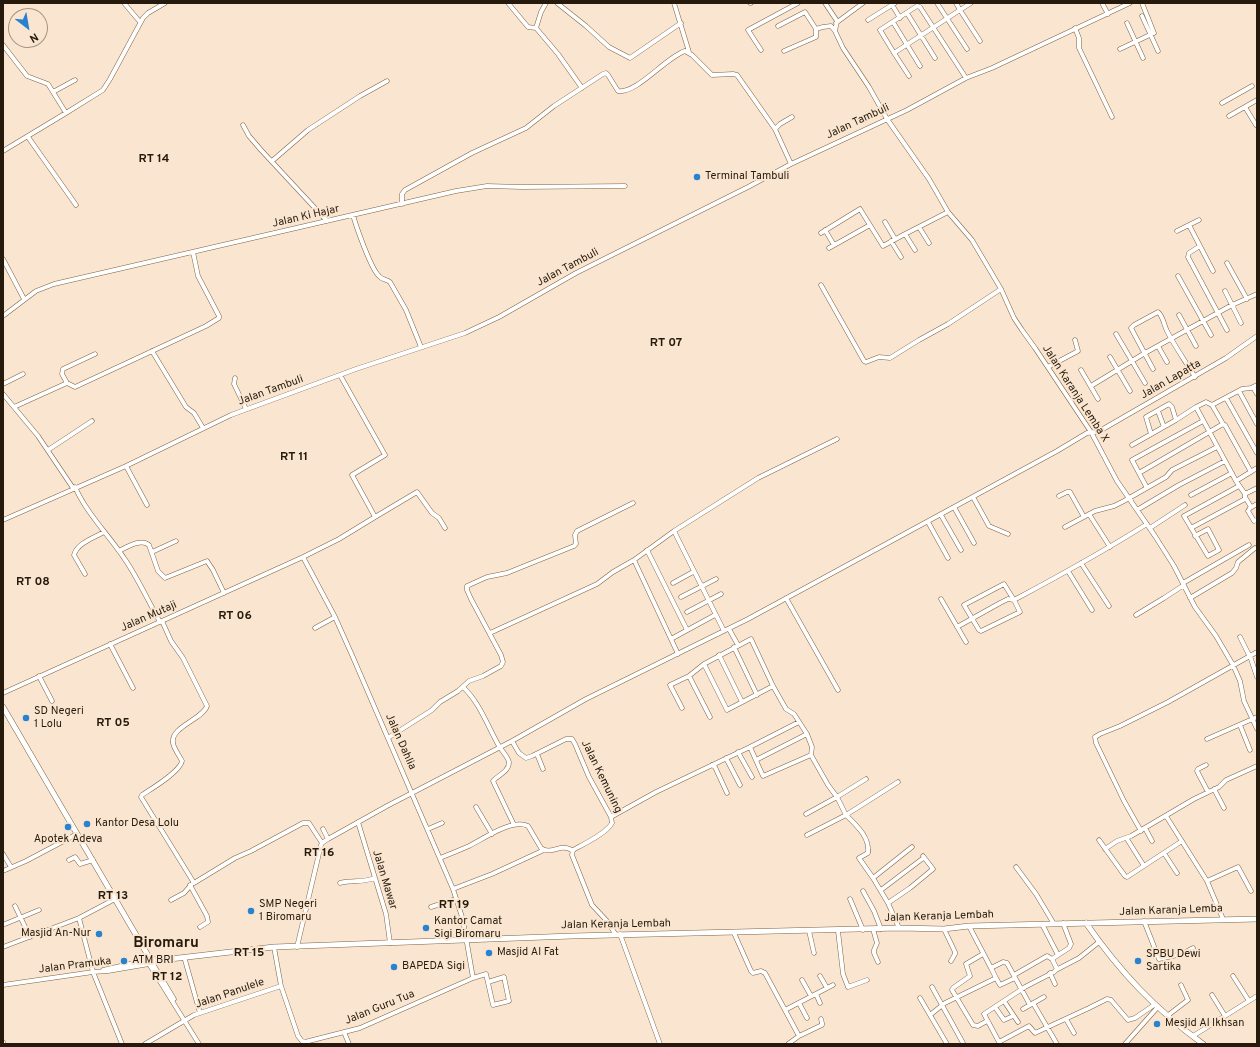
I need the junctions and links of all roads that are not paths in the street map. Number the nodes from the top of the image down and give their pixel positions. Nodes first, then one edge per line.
1 (124, 3) edge
2 (165, 3) edge
3 (508, 3) edge
4 (546, 3) edge
5 (557, 3) edge
6 (674, 3) edge
7 (798, 3) edge
8 (825, 3) edge
9 (863, 3) edge
10 (938, 3) edge
11 (956, 3) edge
12 (971, 3) edge
13 (1102, 3) edge
14 (1130, 3) edge
15 (1142, 3) edge
16 (893, 4) edge
17 (960, 10) junction
18 (906, 13) junction
19 (1108, 14) junction
20 (1142, 16) dead end
21 (900, 18) junction
22 (947, 19) junction
23 (868, 20) dead end
24 (140, 22) junction
25 (893, 22) junction
26 (681, 23) junction
27 (836, 23) junction
28 (1127, 23) dead end
29 (778, 26) dead end
30 (536, 28) junction
31 (934, 28) junction
32 (1075, 28) junction
33 (816, 29) junction
34 (835, 31) junction
35 (1151, 35) junction
36 (921, 36) junction
37 (980, 41) dead end
38 (1136, 42) junction
39 (3, 45) edge
40 (907, 45) junction
41 (967, 48) dead end
42 (1120, 49) dead end
43 (761, 50) dead end
44 (784, 51) dead end
45 (1158, 51) dead end
46 (688, 52) junction
47 (894, 54) junction
48 (935, 58) dead end
49 (1143, 58) dead end
50 (920, 66) dead end
51 (909, 76) dead end
52 (966, 78) junction
53 (75, 80) dead end
54 (387, 81) dead end
55 (1252, 86) dead end
56 (582, 88) junction
57 (53, 92) junction
58 (1257, 100) edge
59 (1222, 103) dead end
60 (1245, 107) junction
61 (66, 113) junction
62 (1112, 116) dead end
63 (1229, 116) dead end
64 (792, 117) dead end
65 (887, 119) junction
66 (243, 124) dead end
67 (1256, 126) dead end
68 (775, 129) junction
69 (28, 137) junction
70 (3, 151) edge
71 (272, 161) junction
72 (791, 164) junction
73 (625, 186) dead end
74 (402, 204) junction
75 (76, 205) dead end
76 (948, 212) junction
77 (353, 215) junction
78 (1199, 220) dead end
79 (327, 221) junction
80 (885, 222) dead end
81 (870, 224) junction
82 (1189, 225) junction
83 (919, 227) junction
84 (825, 230) junction
85 (1177, 231) dead end
86 (821, 233) dead end
87 (905, 234) junction
88 (893, 240) junction
89 (929, 244) dead end
90 (834, 245) junction
91 (1200, 246) junction
92 (829, 248) dead end
93 (915, 250) dead end
94 (193, 252) junction
95 (901, 257) dead end
96 (3, 260) edge
97 (1227, 263) dead end
98 (1213, 272) dead end
99 (1178, 276) dead end
100 (821, 284) dead end
101 (1001, 289) junction
102 (1225, 291) dead end
103 (1257, 294) edge
104 (24, 299) junction
105 (1246, 299) junction
106 (1232, 305) junction
107 (1218, 313) junction
108 (3, 314) edge
109 (1179, 315) dead end
110 (1203, 321) junction
111 (1241, 323) dead end
112 (1187, 330) junction
113 (1227, 330) dead end
114 (1116, 334) dead end
115 (1211, 335) dead end
116 (1257, 336) edge
117 (1172, 339) junction
118 (1075, 340) dead end
119 (1158, 346) junction
120 (1196, 346) dead end
121 (421, 348) junction
122 (152, 351) junction
123 (95, 354) dead end
124 (1145, 354) junction
125 (1110, 357) dead end
126 (1132, 361) junction
127 (1166, 362) dead end
128 (1048, 367) junction
129 (1153, 368) dead end
130 (1081, 370) dead end
131 (1117, 370) junction
132 (23, 374) dead end
133 (340, 375) junction
134 (1195, 376) junction
135 (235, 378) dead end
136 (67, 383) junction
137 (1145, 383) dead end
138 (3, 384) edge
139 (1091, 386) junction
140 (1255, 386) edge
141 (1130, 391) dead end
142 (1239, 391) junction
143 (3, 394) edge
144 (1257, 394) edge
145 (1226, 398) junction
146 (1098, 399) dead end
147 (1212, 405) junction
148 (14, 407) junction
149 (1196, 407) junction
150 (246, 409) junction
151 (1158, 411) junction
152 (1176, 420) junction
153 (92, 421) dead end
154 (1203, 421) junction
155 (1223, 424) junction
156 (1257, 424) edge
157 (1164, 427) junction
158 (203, 428) junction
159 (1091, 432) junction
160 (1210, 432) junction
161 (1151, 434) junction
162 (837, 439) dead end
163 (1132, 444) dead end
164 (1218, 447) junction
165 (48, 450) junction
166 (1257, 453) edge
167 (1225, 461) junction
168 (126, 466) junction
169 (1257, 468) edge
170 (1251, 472) junction
171 (1232, 473) junction
172 (1139, 474) junction
173 (1236, 481) junction
174 (1239, 486) junction
175 (74, 488) junction
176 (1147, 488) junction
177 (1257, 488) edge
178 (1190, 495) dead end
179 (1059, 496) dead end
180 (1245, 496) junction
181 (973, 497) junction
182 (1129, 498) junction
183 (633, 503) dead end
184 (1257, 504) edge
185 (147, 505) dead end
186 (1185, 505) dead end
187 (954, 507) junction
188 (1252, 507) junction
189 (1137, 510) junction
190 (1089, 514) junction
191 (941, 515) junction
192 (375, 517) junction
193 (1084, 517) junction
194 (3, 520) edge
195 (1257, 520) edge
196 (928, 522) junction
197 (1148, 526) junction
198 (1065, 527) dead end
199 (445, 528) dead end
200 (1191, 528) junction
201 (674, 531) junction
202 (104, 532) junction
203 (1008, 534) dead end
204 (1195, 536) junction
205 (176, 541) dead end
206 (974, 543) dead end
207 (1249, 545) dead end
208 (1110, 547) junction
209 (1255, 548) dead end
210 (647, 550) junction
211 (960, 550) dead end
212 (119, 551) junction
213 (152, 552) junction
214 (303, 557) junction
215 (948, 558) dead end
216 (634, 560) junction
217 (1081, 563) junction
218 (1068, 571) junction
219 (693, 572) junction
220 (85, 574) dead end
221 (716, 579) dead end
222 (673, 583) dead end
223 (1183, 584) junction
224 (700, 586) junction
225 (224, 593) junction
226 (721, 594) dead end
227 (681, 597) dead end
228 (786, 598) junction
229 (1190, 598) junction
230 (941, 599) dead end
231 (1014, 600) junction
232 (708, 601) junction
233 (1109, 606) dead end
234 (1092, 610) dead end
235 (687, 612) dead end
236 (715, 615) junction
237 (1136, 615) dead end
238 (335, 617) junction
239 (971, 618) junction
240 (161, 622) junction
241 (957, 627) junction
242 (315, 628) dead end
243 (729, 629) junction
244 (687, 630) junction
245 (724, 631) junction
246 (490, 633) junction
247 (1240, 637) dead end
248 (671, 639) junction
249 (966, 642) dead end
250 (110, 644) junction
251 (736, 646) junction
252 (1257, 652) edge
253 (678, 654) junction
254 (719, 656) junction
255 (1250, 656) junction
256 (704, 664) junction
257 (1233, 665) junction
258 (39, 676) junction
259 (689, 676) junction
260 (1257, 677) edge
261 (773, 686) junction
262 (463, 687) junction
263 (133, 688) dead end
264 (838, 690) dead end
265 (3, 693) edge
266 (757, 695) junction
267 (52, 701) dead end
268 (742, 702) junction
269 (3, 707) edge
270 (682, 708) dead end
271 (710, 717) dead end
272 (1255, 718) edge
273 (799, 722) junction
274 (1240, 724) junction
275 (1257, 729) edge
276 (807, 734) junction
277 (388, 738) junction
278 (1207, 739) dead end
279 (512, 741) junction
280 (750, 747) junction
281 (500, 748) junction
282 (1250, 750) dead end
283 (738, 752) junction
284 (537, 754) junction
285 (811, 755) junction
286 (726, 758) junction
287 (756, 760) junction
288 (712, 765) junction
289 (1206, 765) dead end
290 (1257, 766) edge
291 (543, 769) dead end
292 (752, 776) dead end
293 (866, 779) dead end
294 (898, 782) dead end
295 (740, 785) dead end
296 (1214, 789) junction
297 (1208, 792) junction
298 (727, 793) dead end
299 (413, 794) junction
300 (837, 797) junction
301 (476, 806) dead end
302 (1224, 808) dead end
303 (806, 814) dead end
304 (846, 815) junction
305 (1166, 816) junction
306 (611, 817) junction
307 (358, 822) junction
308 (442, 823) dead end
309 (514, 825) junction
310 (323, 829) dead end
311 (428, 829) junction
312 (1143, 829) junction
313 (78, 834) junction
314 (492, 834) junction
315 (807, 835) dead end
316 (1127, 838) junction
317 (328, 839) junction
318 (1099, 840) dead end
319 (1152, 841) dead end
320 (1182, 841) junction
321 (322, 843) junction
322 (912, 847) dead end
323 (1105, 849) junction
324 (544, 850) junction
325 (572, 851) junction
326 (1164, 853) junction
327 (3, 854) edge
328 (440, 858) junction
329 (68, 860) dead end
330 (93, 860) junction
331 (1144, 866) junction
332 (11, 867) junction
333 (1016, 867) dead end
334 (3, 871) edge
335 (1176, 873) dead end
336 (375, 878) junction
337 (873, 878) junction
338 (1207, 881) junction
339 (340, 883) dead end
340 (192, 884) junction
341 (453, 889) junction
342 (881, 890) junction
343 (863, 891) dead end
344 (1251, 891) dead end
345 (115, 899) junction
346 (456, 899) junction
347 (850, 899) dead end
348 (171, 900) dead end
349 (888, 903) junction
350 (15, 906) dead end
351 (432, 907) dead end
352 (39, 910) dead end
353 (21, 918) junction
354 (79, 918) junction
355 (1222, 919) junction
356 (1257, 919) edge
357 (1144, 922) junction
358 (1063, 923) junction
359 (1086, 923) junction
360 (1098, 923) junction
361 (5, 924) dead end
362 (1042, 924) junction
363 (1054, 924) junction
364 (969, 926) junction
365 (200, 927) dead end
366 (899, 928) junction
367 (873, 929) junction
368 (882, 929) junction
369 (944, 929) junction
370 (863, 930) junction
371 (809, 931) junction
372 (838, 931) junction
373 (734, 933) junction
374 (1093, 934) junction
375 (618, 935) junction
376 (30, 937) junction
377 (466, 940) junction
378 (1099, 942) junction
379 (390, 943) junction
380 (274, 947) junction
381 (297, 947) junction
382 (3, 948) edge
383 (1193, 948) dead end
384 (814, 953) dead end
385 (983, 954) junction
386 (210, 955) junction
387 (1058, 955) junction
388 (1052, 959) junction
389 (184, 960) junction
390 (951, 961) dead end
391 (150, 962) junction
392 (878, 962) dead end
393 (990, 968) junction
394 (1056, 970) junction
395 (93, 972) junction
396 (1050, 973) junction
397 (820, 976) dead end
398 (1014, 976) junction
399 (1233, 976) dead end
400 (473, 978) junction
401 (996, 978) junction
402 (802, 980) dead end
403 (866, 980) dead end
404 (488, 982) junction
405 (1056, 984) dead end
406 (3, 985) edge
407 (833, 985) dead end
408 (1181, 985) dead end
409 (281, 986) junction
410 (932, 987) dead end
411 (827, 988) junction
412 (1022, 990) junction
413 (813, 995) junction
414 (1212, 995) dead end
415 (1257, 996) edge
416 (1044, 997) dead end
417 (920, 998) dead end
418 (956, 998) junction
419 (1004, 1001) junction
420 (1248, 1001) junction
421 (798, 1003) junction
422 (820, 1003) dead end
423 (1031, 1004) junction
424 (943, 1005) junction
425 (1156, 1006) junction
426 (995, 1007) junction
427 (1023, 1009) dead end
428 (786, 1010) junction
429 (200, 1013) junction
430 (930, 1015) junction
431 (1013, 1016) junction
432 (1167, 1016) junction
433 (1224, 1016) junction
434 (807, 1018) dead end
435 (821, 1019) dead end
436 (1066, 1019) junction
437 (185, 1020) junction
438 (987, 1021) junction
439 (1018, 1022) dead end
440 (1047, 1027) junction
441 (344, 1032) junction
442 (1074, 1034) dead end
443 (799, 1036) junction
444 (1193, 1036) junction
445 (963, 1043) dead end
446 (1199, 1043) edge
447 (122, 1044) edge
448 (145, 1044) edge
449 (199, 1044) edge
450 (349, 1044) edge
451 (660, 1044) edge
452 (790, 1044) edge
453 (947, 1044) edge
454 (1057, 1044) edge
455 (1126, 1044) edge

1 - 24 street
2 - 24 street
3 - 30 street
4 - 30 street
5 - 26 street
6 - 26 street
7 - 43 street
8 - 27 street
9 - 27 street
10 - 22 street
11 - 17 street
12 - 17 street
13 - 19 street
14 - 19 street, Jalan Tambuli
15 - 35 street
16 - 21 street
16 - 23 street
17 - 22 street
17 - 37 street
18 - 21 street
18 - 31 street
18 - 36 street
19 - 32 street, Jalan Tambuli
20 - 35 street
21 - 25 street
22 - 31 street
22 - 41 street
24 - 61 street
25 - 40 street
25 - 47 street
26 - 46 street
27 - 34 street
28 - 38 street
29 - 33 street
30 - 56 street
31 - 36 street
31 - 52 street
32 - 52 street, Jalan Tambuli
32 - 62 street
33 - 34 street
33 - 44 street
34 - 65 street, Jalan Karanja Lemba X
35 - 38 street
35 - 45 street
36 - 40 street
36 - 48 street
38 - 42 street
38 - 49 street
39 - 57 street
40 - 47 street
40 - 50 street
46 - 56 street
46 - 68 street
47 - 51 street
52 - 65 street, Jalan Tambuli
53 - 57 street
54 - 71 street
55 - 59 street
56 - 74 street
57 - 61 street
58 - 60 street
60 - 63 street
60 - 67 street
61 - 69 street
64 - 68 street
65 - 72 street, Jalan Tambuli
65 - 76 street, Jalan Karanja Lemba X
66 - 71 street
68 - 72 street
69 - 70 street
69 - 75 street
71 - 79 street
72 - 121 street, Jalan Tambuli
73 - 74 street, Jalan Ki Hajar
74 - 77 street, Jalan Ki Hajar
76 - 83 street
76 - 101 street, Jalan Karanja Lemba X
77 - 79 street, Jalan Ki Hajar
77 - 121 street
78 - 82 street
79 - 94 street, Jalan Ki Hajar
80 - 88 street
81 - 84 street
81 - 88 street
81 - 90 street
82 - 85 street
82 - 91 street
83 - 87 street
83 - 89 street
84 - 86 street
84 - 90 street
87 - 88 street
87 - 93 street
88 - 95 street
90 - 92 street
91 - 98 street
91 - 107 street
94 - 104 street, Jalan Ki Hajar
94 - 122 street
96 - 104 street
97 - 105 street
99 - 110 street
100 - 101 street
101 - 128 street, Jalan Karanja Lemba X
102 - 106 street
103 - 105 street
104 - 108 street, Jalan Ki Hajar
105 - 106 street
106 - 107 street
106 - 111 street
107 - 110 street
107 - 113 street
109 - 112 street
110 - 112 street
110 - 115 street
112 - 117 street
112 - 120 street
114 - 126 street
116 - 134 street, Jalan Lapatta
117 - 119 street
117 - 124 street
117 - 134 street
118 - 128 street
119 - 124 street
119 - 127 street
121 - 133 street, Jalan Tambuli
122 - 136 street
122 - 158 street
123 - 136 street
124 - 126 street
124 - 129 street
125 - 131 street
126 - 131 street
126 - 137 street
128 - 159 street, Jalan Karanja Lemba X
130 - 139 street
131 - 139 street
131 - 141 street
132 - 138 street
133 - 150 street, Jalan Tambuli
133 - 192 street
134 - 159 street, Jalan Lapatta
135 - 150 street
136 - 148 street
139 - 146 street
140 - 142 street
140 - 144 street
142 - 145 street
142 - 156 street
143 - 148 street
145 - 147 street
145 - 166 street
147 - 149 street
147 - 155 street
148 - 165 street
149 - 152 street
149 - 154 street
150 - 158 street, Jalan Tambuli
151 - 152 street
151 - 157 street
151 - 161 street
152 - 157 street
153 - 165 street
154 - 160 street
154 - 172 street
155 - 160 street
155 - 170 street
157 - 161 street
158 - 168 street, Jalan Tambuli
159 - 181 street, Jalan Lapatta
159 - 182 street, Jalan Karanja Lemba X
160 - 164 street
160 - 172 street
161 - 163 street
162 - 201 street
164 - 167 street
164 - 176 street
165 - 175 street
167 - 171 street
167 - 189 street
168 - 175 street, Jalan Tambuli
168 - 185 street
169 - 170 street
170 - 173 street
171 - 173 street
171 - 178 street
172 - 176 street
173 - 174 street
174 - 180 street
174 - 200 street
175 - 194 street, Jalan Tambuli
175 - 202 street
176 - 182 street
177 - 180 street
179 - 193 street
180 - 188 street
180 - 200 street
181 - 187 street, Jalan Lapatta
181 - 203 street
182 - 189 street, Jalan Karanja Lemba X
182 - 190 street
183 - 246 street
184 - 188 street
186 - 197 street
187 - 191 street, Jalan Lapatta
187 - 206 street
188 - 195 street
189 - 197 street, Jalan Karanja Lemba X
190 - 193 street
190 - 208 street
191 - 196 street, Jalan Lapatta
191 - 211 street
192 - 199 street, Jalan Mutaji
192 - 214 street, Jalan Mutaji
193 - 198 street
196 - 215 street
196 - 228 street, Jalan Lapatta
197 - 208 street
197 - 223 street, Jalan Karanja Lemba X
200 - 204 street
201 - 210 street
201 - 219 street
202 - 212 street
202 - 220 street
204 - 204 street
205 - 213 street
207 - 223 street
208 - 217 street
209 - 229 street
210 - 216 street
210 - 244 street
212 - 213 street
212 - 240 street
213 - 225 street
214 - 225 street, Jalan Mutaji
214 - 238 street, Jalan Dahlia
216 - 246 street
216 - 248 street
217 - 218 street
217 - 233 street
218 - 231 street
218 - 234 street
219 - 222 street
219 - 224 street
221 - 224 street
223 - 229 street, Jalan Karanja Lemba X
223 - 237 street
224 - 227 street
224 - 232 street
225 - 240 street, Jalan Mutaji
226 - 232 street
228 - 243 street, Jalan Lapatta
228 - 264 street
229 - 257 street, Jalan Karanja Lemba X
230 - 241 street
231 - 239 street
231 - 239 street
231 - 239 street
232 - 235 street
232 - 236 street
236 - 244 street
236 - 245 street
238 - 242 street
238 - 277 street, Jalan Dahlia
239 - 241 street
240 - 250 street, Jalan Mutaji
240 - 340 street
241 - 249 street
243 - 245 street, Jalan Lapatta
243 - 251 street
244 - 248 street
245 - 253 street, Jalan Lapatta
246 - 262 street
247 - 255 street
248 - 253 street
250 - 258 street, Jalan Mutaji
250 - 263 street
251 - 254 street
251 - 261 street
251 - 266 street
252 - 255 street
253 - 279 street, Jalan Lapatta
254 - 256 street
254 - 268 street
255 - 257 street
255 - 260 street
256 - 259 street
256 - 268 street
257 - 272 street, Jalan Karanja Lemba X
257 - 312 street
258 - 265 street, Jalan Mutaji
258 - 267 street
259 - 270 street
259 - 271 street
261 - 266 street
261 - 273 street
262 - 277 street
262 - 281 street
266 - 268 street
269 - 313 main road
272 - 274 street
272 - 275 street, Jalan Karanja Lemba X
273 - 276 street
273 - 280 street
274 - 278 street
274 - 282 street
276 - 285 street
276 - 287 street
277 - 299 street, Jalan Dahlia
279 - 281 street, Jalan Lapatta
279 - 284 street, Jalan Kemuning
280 - 283 street
280 - 287 street
281 - 299 street, Jalan Lapatta
281 - 309 street
283 - 286 street
283 - 292 street
284 - 291 street
284 - 306 street, Jalan Kemuning
285 - 287 street
285 - 300 street
286 - 288 street
286 - 295 street
288 - 298 street
288 - 306 street
289 - 297 street
290 - 296 street
293 - 300 street
294 - 304 street
296 - 297 street
296 - 302 street
297 - 305 street
299 - 307 street, Jalan Lapatta
299 - 311 street, Jalan Dahlia
300 - 303 street
300 - 304 street
301 - 314 street
304 - 315 street
304 - 337 street
305 - 312 street
305 - 320 street
306 - 325 street, Jalan Kemuning
307 - 317 street, Jalan Lapatta
307 - 336 street, Jalan Mawar
308 - 311 street
309 - 314 street
309 - 324 street
310 - 317 street
311 - 328 street, Jalan Dahlia
312 - 316 street
312 - 319 street
313 - 330 main road
313 - 332 street
314 - 328 street
316 - 323 street
316 - 331 street
317 - 321 street, Jalan Lapatta
318 - 323 street
320 - 326 street
320 - 338 street
321 - 340 street
321 - 381 street
322 - 337 street
323 - 331 street
324 - 325 street
324 - 341 street
325 - 375 street
326 - 331 street
326 - 335 street
327 - 332 street
328 - 341 street, Jalan Dahlia
329 - 330 street
330 - 345 main road
332 - 334 street
333 - 363 street
336 - 339 street
336 - 379 street, Jalan Mawar
337 - 342 street
338 - 344 street
338 - 355 street
340 - 348 street
340 - 365 street
341 - 346 street, Jalan Dahlia
342 - 349 street
342 - 349 street
343 - 368 street
345 - 354 street
345 - 391 main road
346 - 351 street
346 - 377 street, Jalan Dahlia
347 - 370 street
349 - 366 street
350 - 353 street
352 - 353 street
353 - 361 street
353 - 376 street
354 - 376 street
354 - 395 street
355 - 356 main road, Jalan Karanja Lemba
355 - 357 main road, Jalan Karanja Lemba
357 - 360 main road, Jalan Karanja Lemba
357 - 383 street
358 - 359 main road, Jalan Keranja Lembah
358 - 363 main road, Jalan Keranja Lembah
358 - 387 street
359 - 360 main road, Jalan Karanja Lemba
359 - 374 main road
360 - 374 main road
362 - 363 main road, Jalan Keranja Lembah
362 - 364 main road, Jalan Keranja Lembah
362 - 387 street
364 - 369 main road, Jalan Keranja Lembah
364 - 385 street
366 - 368 main road, Jalan Keranja Lembah
366 - 369 main road, Jalan Keranja Lembah
367 - 368 main road, Jalan Keranja Lembah
367 - 370 main road, Jalan Keranja Lembah
367 - 392 street
369 - 390 street
370 - 372 main road, Jalan Keranja Lembah
371 - 372 main road, Jalan Keranja Lembah
371 - 373 main road, Jalan Keranja Lembah
371 - 384 street
372 - 403 street
373 - 375 main road, Jalan Keranja Lembah
373 - 428 street
374 - 378 main road
375 - 377 main road, Jalan Keranja Lembah
375 - 451 street
376 - 382 street
377 - 379 main road, Jalan Keranja Lembah
377 - 400 street
378 - 394 street
378 - 425 main road
379 - 381 main road, Jalan Keranja Lembah
380 - 381 main road, Jalan Keranja Lembah
380 - 386 main road, Jalan Keranja Lembah
380 - 409 street, Jalan Guru Tua
385 - 393 street
385 - 418 street
386 - 389 main road
386 - 391 main road, Jalan Keranja Lembah
387 - 388 street
388 - 394 street
388 - 398 street
389 - 391 main road
389 - 429 street
391 - 395 street, Jalan Pramuka
391 - 437 street
393 - 398 street
393 - 401 street
394 - 396 street
395 - 406 street, Jalan Pramuka
395 - 447 street
396 - 405 street
396 - 412 street
397 - 411 street
398 - 401 street
398 - 412 street
399 - 420 street
400 - 404 street
400 - 441 street, Jalan Guru Tua
401 - 418 street
402 - 413 street
404 - 404 street
407 - 411 street
408 - 432 street
409 - 429 street, Jalan Panulele
409 - 441 street, Jalan Guru Tua
410 - 424 street
411 - 413 street
412 - 419 street
412 - 423 street
413 - 421 street
413 - 422 street
414 - 433 street
415 - 420 street
416 - 423 street
417 - 430 street
418 - 424 street
418 - 438 street
419 - 426 street
419 - 431 street
420 - 433 street
421 - 428 street
421 - 434 street
423 - 427 street
423 - 440 street
424 - 430 street
424 - 445 street
425 - 432 main road
425 - 436 street
425 - 455 street
426 - 431 street
426 - 438 street
428 - 443 street
429 - 437 street, Jalan Panulele
430 - 453 street
431 - 439 street
432 - 444 main road
433 - 444 street
435 - 443 street
436 - 440 street
436 - 442 street
437 - 448 street, Jalan Panulele
437 - 449 street
438 - 440 street
440 - 454 street
441 - 450 street
443 - 452 street
444 - 446 main road

